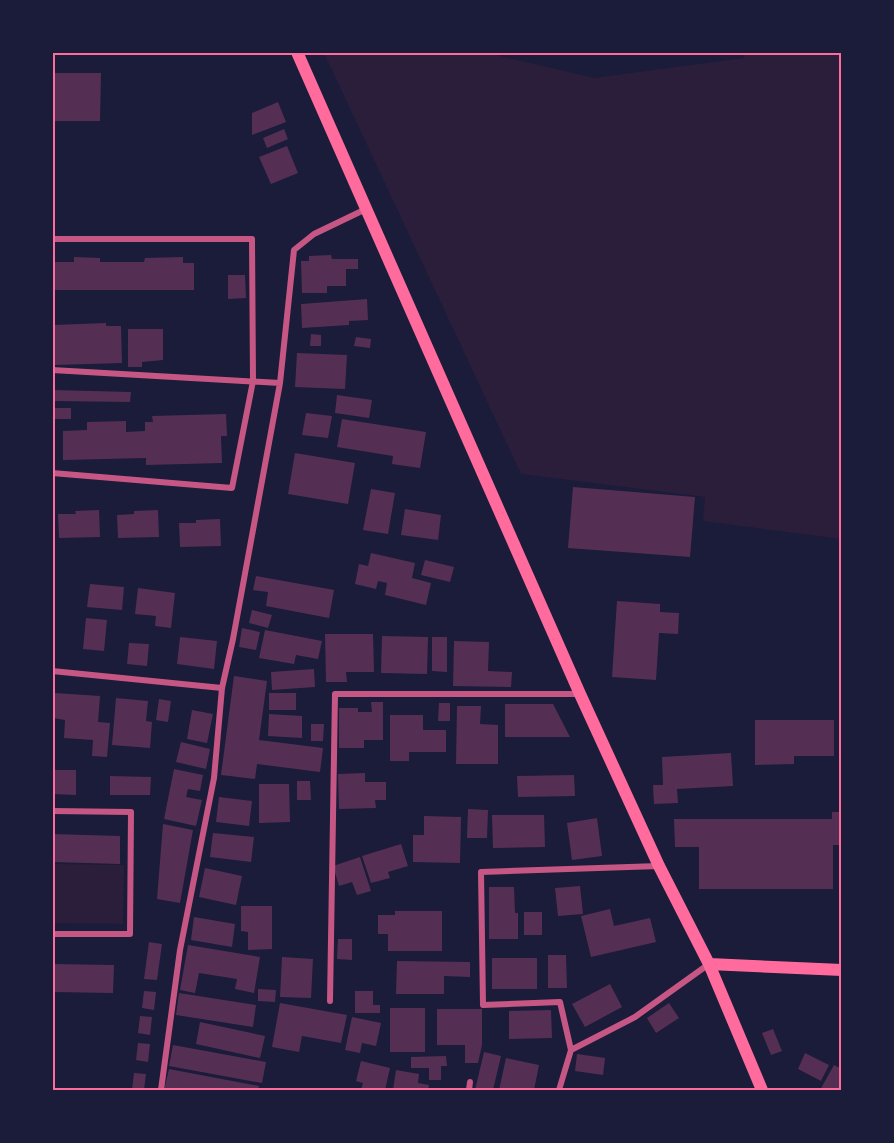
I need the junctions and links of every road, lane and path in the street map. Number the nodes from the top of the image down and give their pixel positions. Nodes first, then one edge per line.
1 (297, 52) edge
2 (367, 209) junction
3 (52, 239) edge
4 (52, 370) edge
5 (253, 381) junction
6 (280, 383) junction
7 (52, 474) edge
8 (52, 671) edge
9 (222, 688) junction
10 (580, 694) junction
11 (52, 812) edge
12 (659, 866) junction
13 (52, 934) edge
14 (709, 964) junction
15 (842, 970) edge
16 (330, 1001) dead end
17 (570, 1050) junction
18 (470, 1082) dead end
19 (161, 1090) edge
20 (469, 1090) edge
21 (559, 1090) edge
22 (762, 1090) edge

1 - 2 main road
2 - 6 street
2 - 10 main road
3 - 5 street
4 - 5 street
5 - 6 street
5 - 7 street
6 - 9 street
8 - 9 street
9 - 19 street
10 - 12 main road
10 - 16 street
11 - 13 street
12 - 14 main road
12 - 17 street
14 - 15 main road
14 - 17 street
14 - 22 main road
17 - 21 street
18 - 20 street

